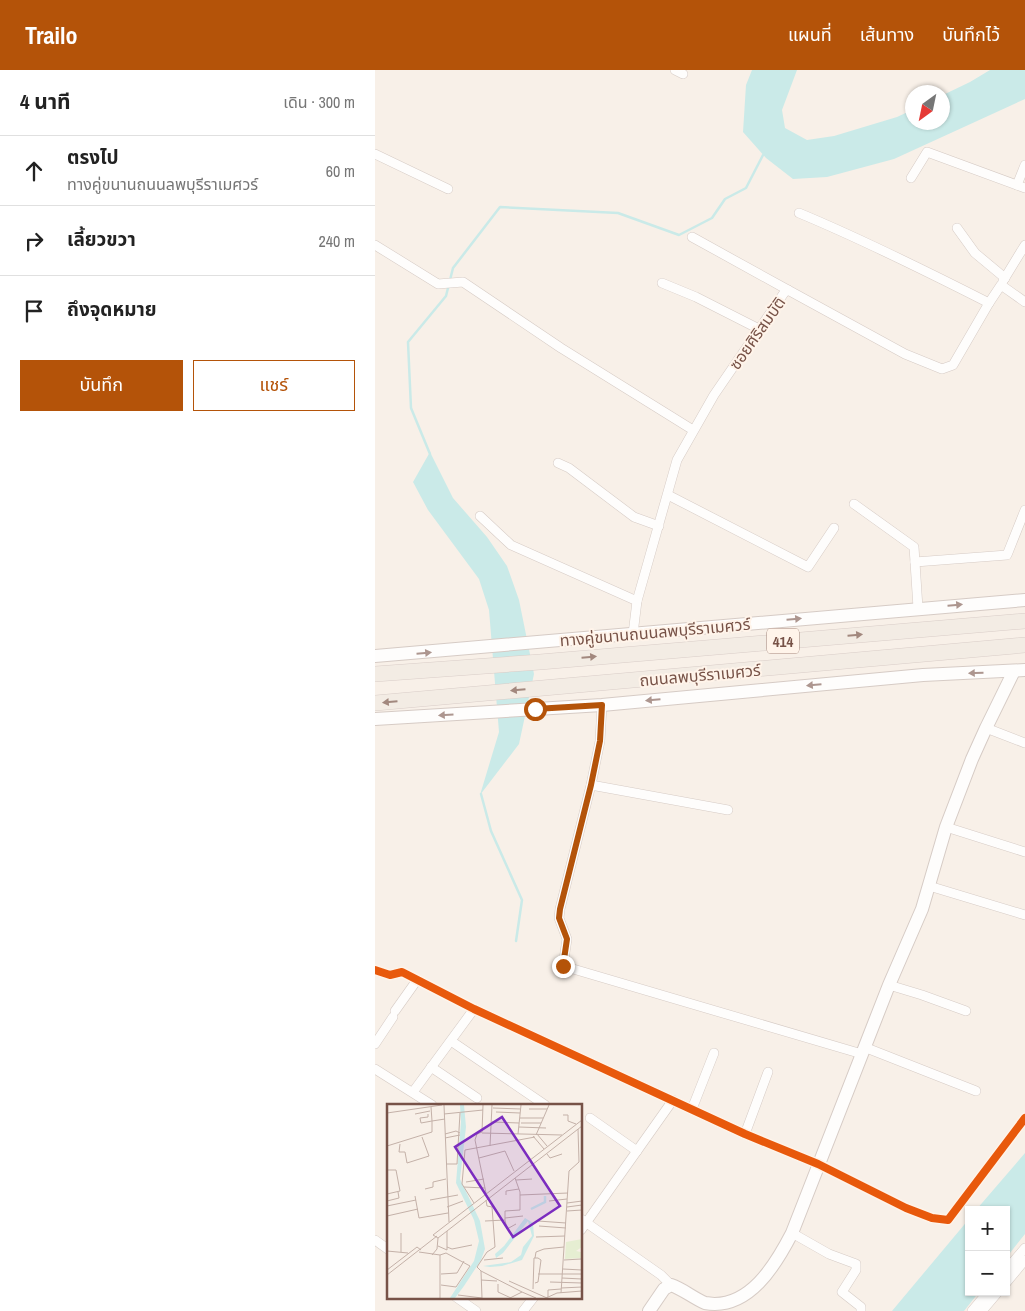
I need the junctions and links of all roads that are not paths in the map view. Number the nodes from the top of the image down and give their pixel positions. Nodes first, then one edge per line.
1 (375, 154) edge
2 (1025, 164) edge
3 (994, 166) dead end
4 (991, 175) junction
5 (911, 178) dead end
6 (1021, 187) edge
7 (449, 189) dead end
8 (799, 213) dead end
9 (957, 228) dead end
10 (692, 237) dead end
11 (375, 245) edge
12 (1025, 245) edge
13 (662, 282) dead end
14 (1003, 282) junction
15 (788, 290) junction
16 (1025, 302) edge
17 (989, 303) junction
18 (759, 329) junction
19 (693, 430) junction
20 (558, 463) dead end
21 (668, 495) junction
22 (854, 504) dead end
23 (1025, 510) edge
24 (480, 516) dead end
25 (659, 526) junction
26 (834, 528) dead end
27 (915, 562) junction
28 (637, 600) junction
29 (1025, 600) edge
30 (918, 608) junction
31 (1025, 621) edge
32 (924, 629) junction
33 (633, 634) junction
34 (1025, 645) edge
35 (925, 655) junction
36 (375, 656) edge
37 (1020, 671) edge
38 (375, 674) edge
39 (375, 703) edge
40 (602, 705) junction
41 (375, 719) edge
42 (986, 728) junction
43 (1025, 743) edge
44 (591, 785) junction
45 (728, 810) dead end
46 (946, 827) junction
47 (1025, 852) edge
48 (929, 886) junction
49 (1025, 915) edge
50 (375, 970) edge
51 (417, 980) junction
52 (889, 985) junction
53 (474, 1009) junction
54 (966, 1011) dead end
55 (451, 1041) junction
56 (375, 1044) edge
57 (863, 1050) junction
58 (714, 1053) dead end
59 (431, 1067) junction
60 (375, 1069) edge
61 (768, 1072) dead end
62 (976, 1091) dead end
63 (413, 1092) junction
64 (477, 1098) dead end
65 (673, 1100) junction
66 (431, 1104) edge
67 (544, 1104) edge
68 (692, 1109) junction
69 (591, 1118) dead end
70 (1025, 1118) edge
71 (745, 1134) junction
72 (637, 1151) junction
73 (818, 1164) junction
74 (583, 1224) edge
75 (792, 1233) junction
76 (375, 1240) edge
77 (1025, 1248) edge
78 (387, 1249) edge
79 (1025, 1260) edge
80 (1010, 1265) edge
81 (1010, 1278) edge
82 (671, 1285) junction
83 (985, 1296) edge
84 (995, 1296) edge
85 (457, 1298) edge
86 (532, 1298) edge
87 (476, 1311) edge
88 (523, 1311) edge
89 (649, 1311) edge
90 (861, 1311) edge
91 (972, 1311) edge
92 (982, 1311) edge

1 - 7 street
2 - 6 street
3 - 4 street
4 - 5 street
4 - 6 street
8 - 17 street
9 - 14 street
10 - 15 street
11 - 19 street
12 - 14 street, ซอยศิริสมบัติ
13 - 18 street
14 - 16 street
14 - 17 street, ซอยศิริสมบัติ
15 - 17 street, ซอยศิริสมบัติ
15 - 18 street, ซอยศิริสมบัติ
18 - 19 street, ซอยศิริสมบัติ
19 - 21 street, ซอยศิริสมบัติ
20 - 25 street
21 - 25 street, ซอยศิริสมบัติ
21 - 26 street
22 - 27 street
23 - 27 street
24 - 28 street
25 - 28 street, ซอยศิริสมบัติ
27 - 30 street
28 - 33 street, ซอยศิริสมบัติ
30 -> 29 main road, ทางคู่ขนานถนนลพบุรีราเมศวร์ / 414
33 -> 30 main road, ทางคู่ขนานถนนลพบุรีราเมศวร์ / 414
31 - 32 main road, ถนนลพบุรีราเมศวร์ / 414
32 - 35 main road
38 -> 32 main road, ถนนลพบุรีราเมศวร์ / 414
36 -> 33 main road, ทางคู่ขนานถนนลพบุรีราเมศวร์ / 414
34 - 35 main road, ถนนลพบุรีราเมศวร์ / 414
35 -> 39 main road, ถนนลพบุรีราเมศวร์ / 414
37 -> 40 main road
37 - 42 main road
40 -> 41 main road
40 - 44 street
42 - 43 street
42 - 46 main road
44 - 45 street
44 - 57 street
46 - 47 street
46 - 48 main road
48 - 49 street
48 - 52 main road
50 - 51 street
51 - 53 street
51 - 56 street
52 - 54 street
52 - 57 main road
53 - 55 street
53 - 65 street
55 - 59 street
55 - 67 street
57 - 62 street
57 - 73 main road
58 - 68 street
59 - 63 street
59 - 64 street
60 - 63 street
61 - 71 street
63 - 66 street
65 - 68 street
65 - 72 street
68 - 71 street
69 - 72 street
70 - 73 street
71 - 73 street
72 - 74 street
73 - 75 main road
74 - 82 street
75 - 82 main road
75 - 90 street
76 - 78 street
77 - 80 street
79 - 81 street
82 - 89 main road
83 - 91 street
84 - 92 street
85 - 87 street
86 - 88 street

